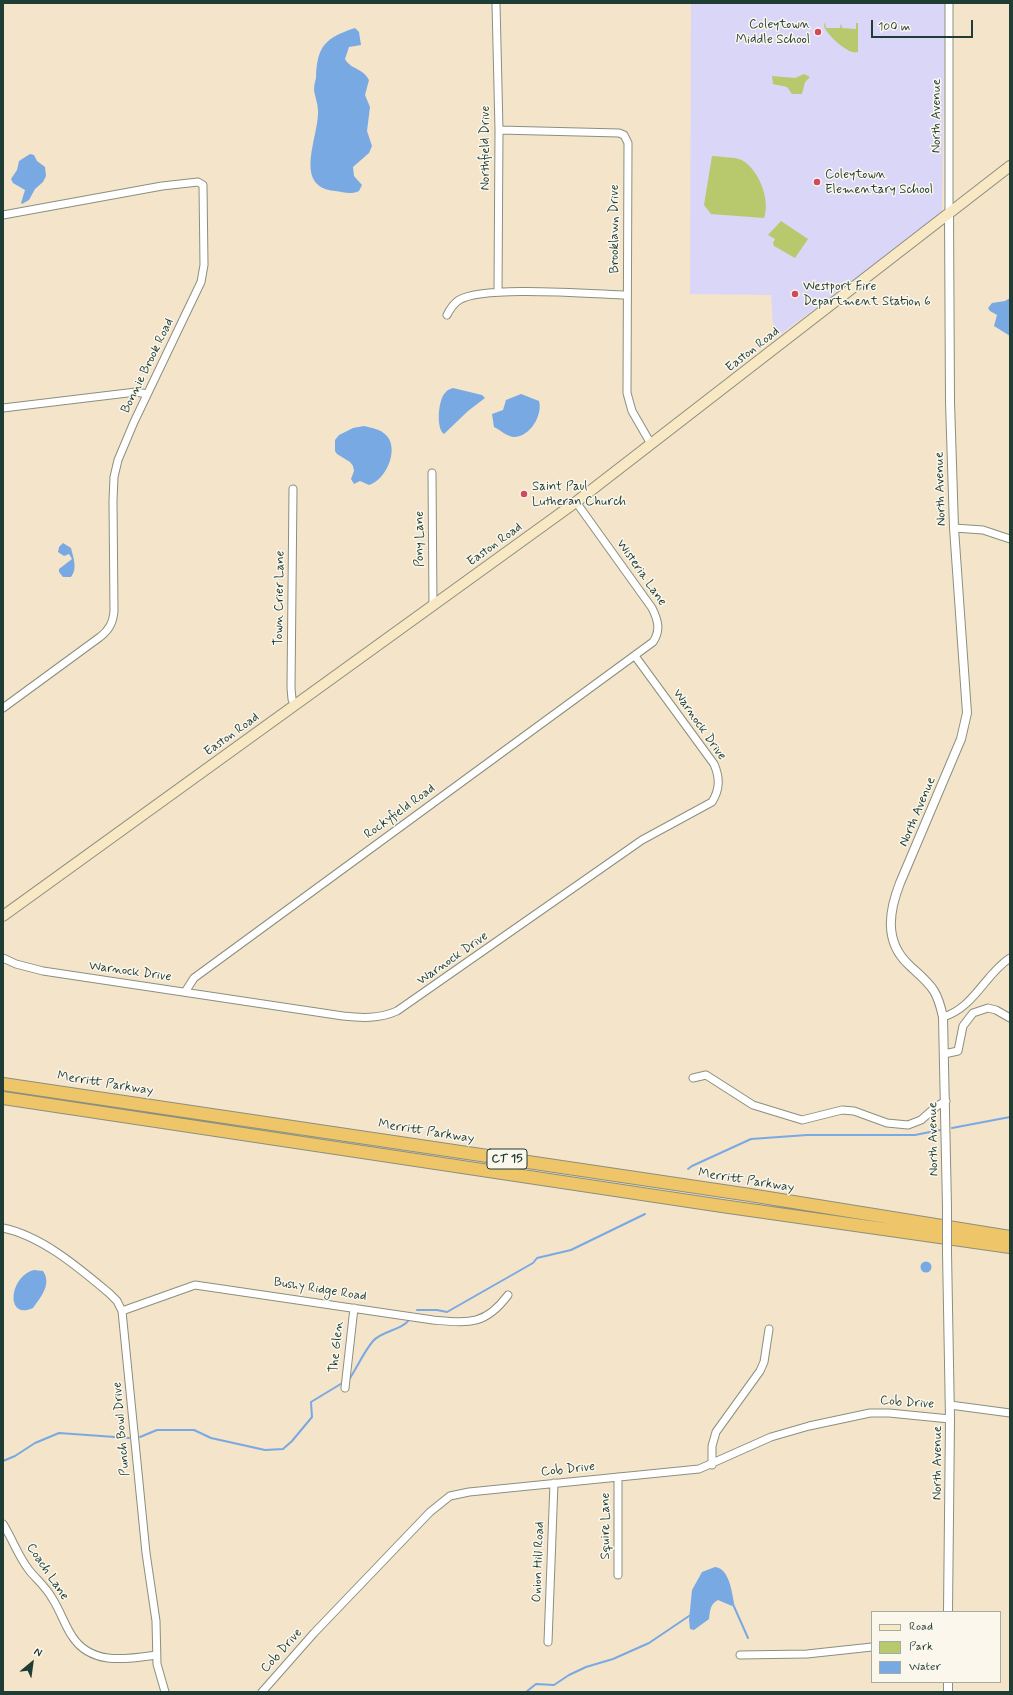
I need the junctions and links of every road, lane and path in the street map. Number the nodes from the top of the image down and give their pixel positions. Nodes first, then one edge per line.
1 (496, 3) edge
2 (949, 3) edge
3 (499, 130) junction
4 (1010, 166) edge
5 (949, 214) junction
6 (3, 215) edge
7 (498, 292) junction
8 (626, 295) junction
9 (448, 315) dead end
10 (147, 394) junction
11 (3, 408) edge
12 (651, 444) junction
13 (432, 473) dead end
14 (293, 492) dead end
15 (576, 502) junction
16 (954, 528) junction
17 (1010, 539) edge
18 (433, 606) junction
19 (635, 656) junction
20 (295, 706) junction
21 (3, 708) edge
22 (3, 916) edge
23 (3, 958) edge
24 (1010, 958) edge
25 (185, 992) junction
26 (943, 1017) junction
27 (1010, 1018) edge
28 (944, 1054) junction
29 (693, 1078) dead end
30 (3, 1084) edge
31 (3, 1098) edge
32 (946, 1101) junction
33 (3, 1228) edge
34 (1010, 1237) edge
35 (1010, 1247) edge
36 (508, 1295) dead end
37 (354, 1308) junction
38 (122, 1311) junction
39 (769, 1329) dead end
40 (345, 1388) dead end
41 (950, 1405) junction
42 (1010, 1413) edge
43 (950, 1419) junction
44 (712, 1465) junction
45 (618, 1477) junction
46 (554, 1483) junction
47 (3, 1524) edge
48 (618, 1575) dead end
49 (948, 1611) edge
50 (548, 1642) dead end
51 (871, 1647) edge
52 (156, 1655) junction
53 (740, 1655) dead end
54 (164, 1692) edge
55 (262, 1692) edge

1 - 3 street, Northfield Drive
2 - 5 street, North Avenue
3 - 7 street, Northfield Drive
3 - 8 street, Brooklawn Drive
4 - 5 main road, Easton Road
5 - 12 main road, Easton Road
5 - 16 street, North Avenue
6 - 10 street, Bonnie Brook Road
7 - 8 street
7 - 9 street
8 - 12 street, Brooklawn Drive
10 - 11 street
10 - 21 street, Bonnie Brook Road
12 - 15 main road, Easton Road
13 - 18 street, Pony Lane
14 - 20 street, Town Crier Lane
15 - 18 main road, Easton Road
15 - 19 street, Wisteria Lane
16 - 17 street
16 - 26 street, North Avenue
18 - 20 main road, Easton Road
19 - 25 street, Rockyfield Road
19 - 25 street, Warnock Drive
20 - 22 main road, Easton Road
23 - 25 street, Warnock Drive
24 - 26 street
26 - 28 street, North Avenue
27 - 28 street
28 - 32 street, North Avenue
29 - 32 street
30 - 34 highway, Merritt Parkway / CT 15
31 - 35 highway, Merritt Parkway / CT 15
32 - 41 street, North Avenue, bridge
33 - 38 street, Punch Bowl Drive
36 - 37 street, Bushy Ridge Road
37 - 38 street, Bushy Ridge Road
37 - 40 street, The Glen
38 - 52 street, Punch Bowl Drive
39 - 44 street
41 - 42 street
41 - 43 street, North Avenue
43 - 44 street, Cob Drive
43 - 49 street, North Avenue
44 - 45 street, Cob Drive
45 - 46 street, Cob Drive
45 - 48 street, Squire Lane
46 - 50 street, Onion Hill Road
46 - 55 street, Cob Drive
47 - 52 street, Coach Lane
51 - 53 street
52 - 54 street, Punch Bowl Drive

